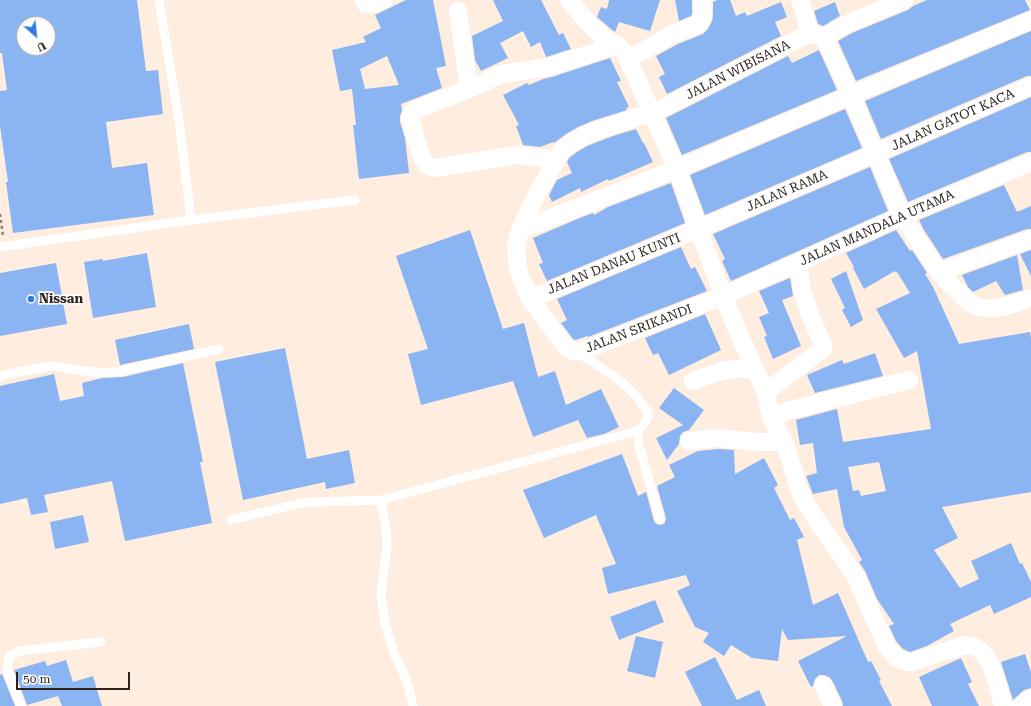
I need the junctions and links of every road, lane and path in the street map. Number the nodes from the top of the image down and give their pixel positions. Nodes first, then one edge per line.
1 (159, 0) edge
2 (364, 0) edge
3 (384, 0) edge
4 (570, 0) edge
5 (702, 0) edge
6 (800, 0) edge
7 (904, 0) edge
8 (458, 11) dead end
9 (1031, 20) edge
10 (817, 35) junction
11 (622, 51) junction
12 (1031, 86) edge
13 (469, 89) junction
14 (851, 94) junction
15 (653, 112) junction
16 (876, 154) junction
17 (556, 160) junction
18 (1031, 162) edge
19 (677, 169) junction
20 (355, 200) dead end
21 (0, 214) edge
22 (902, 216) junction
23 (191, 220) junction
24 (698, 229) junction
25 (520, 230) junction
26 (1031, 239) edge
27 (2, 246) edge
28 (798, 263) junction
29 (939, 272) junction
30 (723, 296) junction
31 (1031, 298) edge
32 (530, 299) junction
33 (219, 348) dead end
34 (576, 351) junction
35 (757, 372) junction
36 (0, 377) edge
37 (909, 380) dead end
38 (693, 381) dead end
39 (766, 392) junction
40 (771, 418) junction
41 (637, 431) junction
42 (689, 441) dead end
43 (784, 442) junction
44 (381, 500) junction
45 (660, 519) dead end
46 (231, 520) dead end
47 (101, 642) dead end
48 (823, 685) dead end
49 (1031, 698) edge
50 (21, 706) edge
51 (413, 706) edge
52 (833, 706) edge
53 (1004, 706) edge
54 (1021, 706) edge

1 - 23 lane
2 - 3 street
4 - 11 street
5 - 11 street
6 - 10 street
7 - 10 street, JALAN WIBISANA
8 - 13 street
9 - 14 street
10 - 14 street
10 - 15 street, JALAN WIBISANA
11 - 13 street
11 - 15 street
12 - 16 street, JALAN GATOT KACA
13 - 17 street
14 - 16 street
14 - 19 street
15 - 17 street, JALAN WIBISANA
15 - 19 street
16 - 22 street
16 - 24 street, JALAN RAMA
17 - 25 street, JALAN SRIKANDI
18 - 22 street, JALAN MANDALA UTAMA
19 - 24 street
19 - 25 street
20 - 23 lane
21 - 27 path
22 - 28 street, JALAN MANDALA UTAMA
22 - 29 street
23 - 27 lane
24 - 30 street
24 - 32 street, JALAN DANAU KUNTI
25 - 32 street, JALAN SRIKANDI
26 - 29 street
28 - 30 street, JALAN MANDALA UTAMA
28 - 39 street
29 - 31 street
30 - 34 street, JALAN SRIKANDI
30 - 35 street
32 - 34 street, JALAN SRIKANDI
33 - 36 lane
34 - 41 lane
35 - 38 street
35 - 39 street
37 - 40 street
39 - 40 street
40 - 43 street
41 - 44 lane
41 - 45 lane
42 - 43 street
43 - 53 street
44 - 46 lane
44 - 51 lane
47 - 50 lane
48 - 52 street
49 - 54 street

